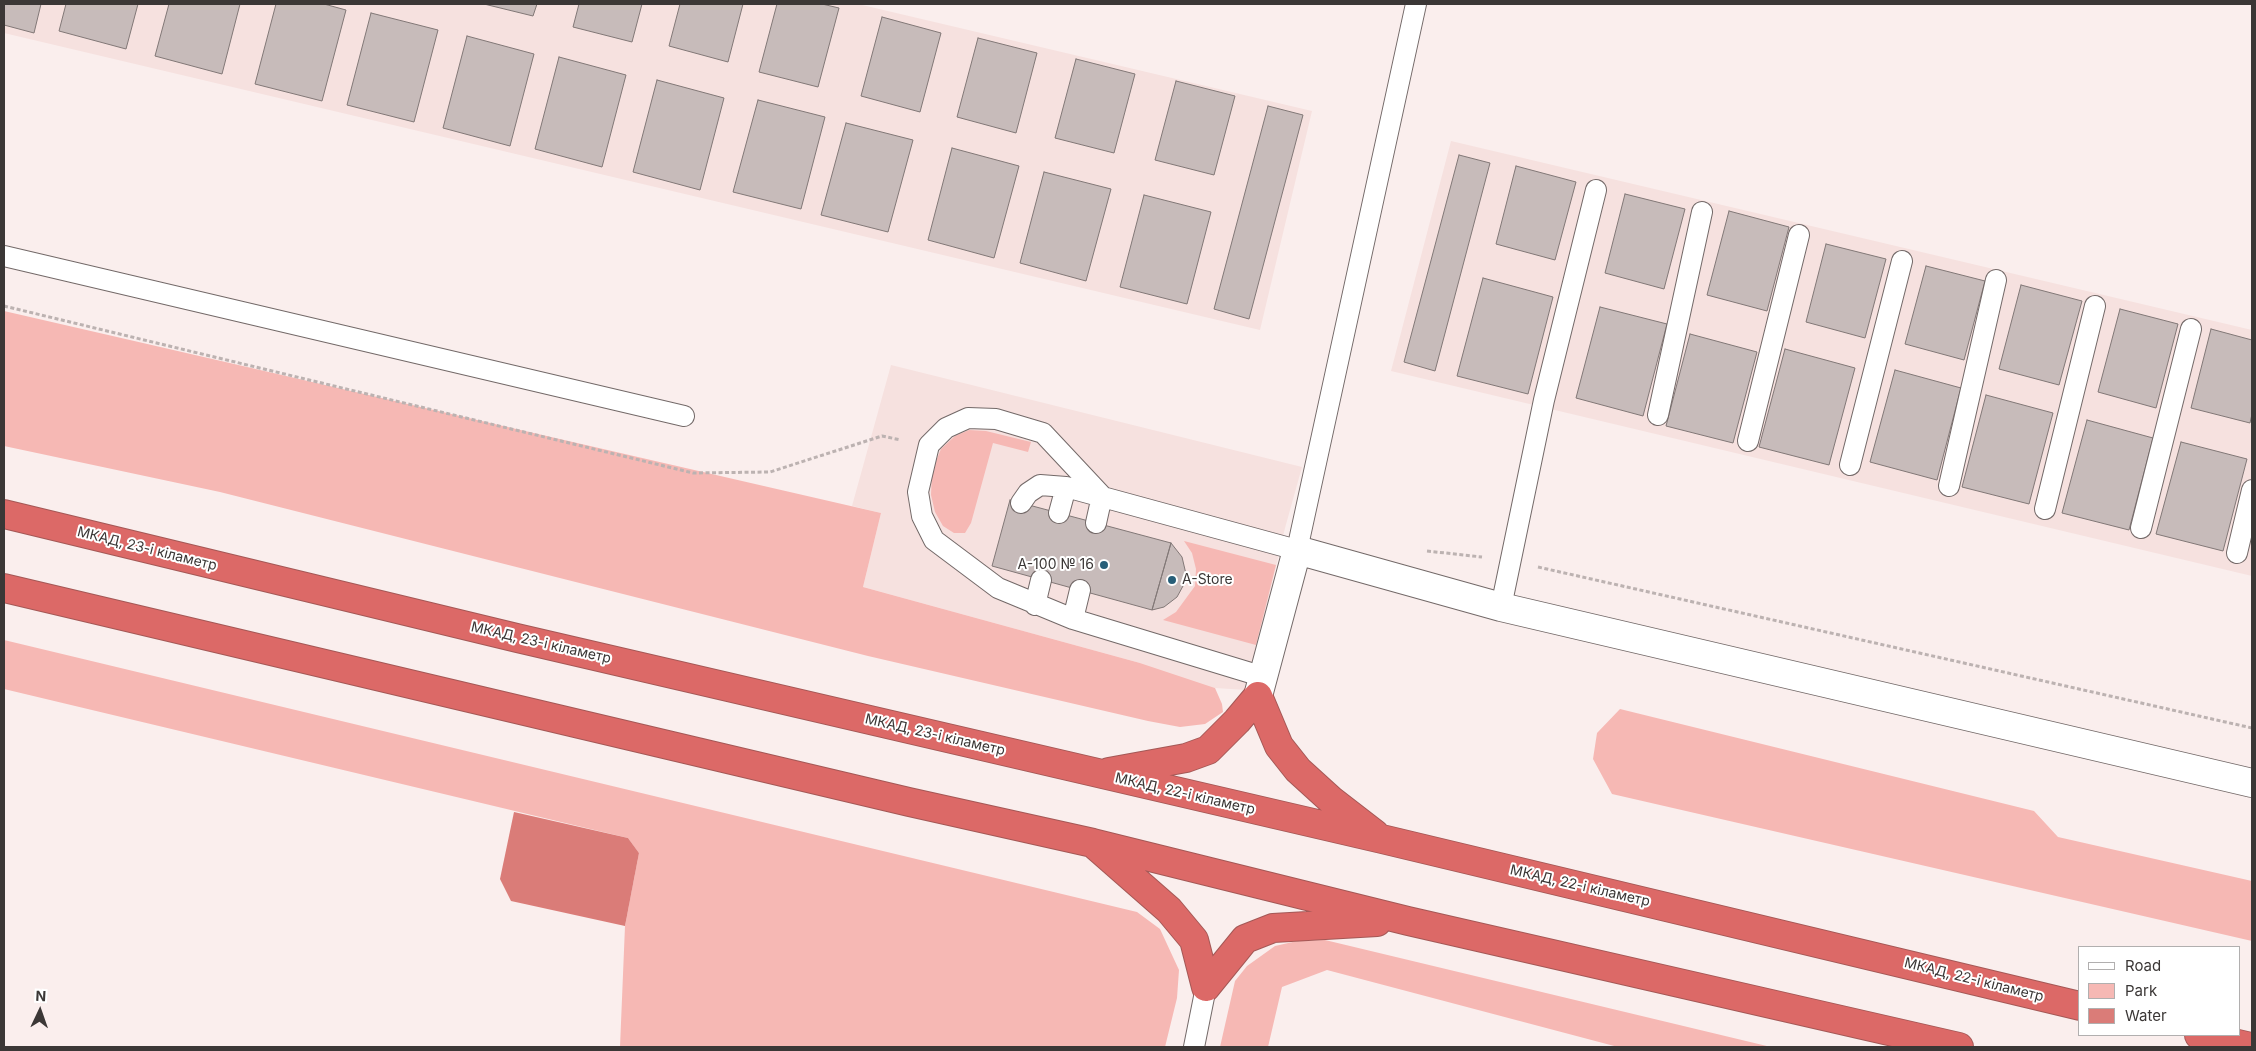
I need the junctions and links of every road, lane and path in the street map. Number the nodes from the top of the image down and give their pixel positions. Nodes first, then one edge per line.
1 (1416, 4) edge
2 (1596, 190) dead end
3 (1702, 212) dead end
4 (1799, 235) dead end
5 (4, 256) edge
6 (1902, 261) dead end
7 (1996, 280) dead end
8 (4, 306) edge
9 (2095, 306) dead end
10 (2191, 329) dead end
11 (1658, 415) dead end
12 (684, 416) dead end
13 (1748, 441) dead end
14 (929, 445) junction
15 (1850, 465) dead end
16 (1949, 486) dead end
17 (1066, 487) junction
18 (2252, 490) edge
19 (1102, 496) junction
20 (1021, 503) dead end
21 (2045, 509) dead end
22 (1059, 513) dead end
23 (4, 514) edge
24 (1096, 523) dead end
25 (2141, 528) dead end
26 (1297, 550) junction
27 (1420, 550) dead end
28 (2237, 553) dead end
29 (1512, 561) junction
30 (1041, 580) dead end
31 (4, 588) edge
32 (1080, 590) dead end
33 (1035, 605) junction
34 (1501, 607) junction
35 (1073, 620) junction
36 (1261, 687) junction
37 (2252, 728) edge
38 (1088, 772) junction
39 (2252, 782) edge
40 (1382, 839) junction
41 (1093, 843) junction
42 (1408, 921) junction
43 (1206, 986) junction
44 (2078, 1006) edge
45 (2203, 1036) edge
46 (1194, 1047) edge
47 (1959, 1047) edge
48 (2251, 1047) edge

1 - 26 lane
2 - 29 lane
3 - 11 lane
4 - 13 lane
5 - 12 lane
6 - 15 lane
7 - 16 lane
8 - 14 path
9 - 21 lane
10 - 25 lane
14 - 19 lane
14 - 33 lane
17 - 19 lane
17 - 20 lane
17 - 22 lane
18 - 28 lane
19 - 24 lane
19 - 26 lane
23 - 38 highway, МКАД, 23-і кіламетр
26 - 34 street
26 - 36 street
27 - 29 path
29 - 34 lane
29 - 37 path
30 - 33 lane
31 - 41 highway
32 - 35 lane
33 - 35 lane
34 - 39 street
35 - 36 lane
36 - 38 highway
36 - 40 highway
38 - 40 highway, МКАД, 22-і кіламетр
40 - 44 highway, МКАД, 22-і кіламетр
41 - 42 highway
41 - 43 highway
42 - 43 highway
42 - 47 highway
43 - 46 lane
45 - 48 highway

